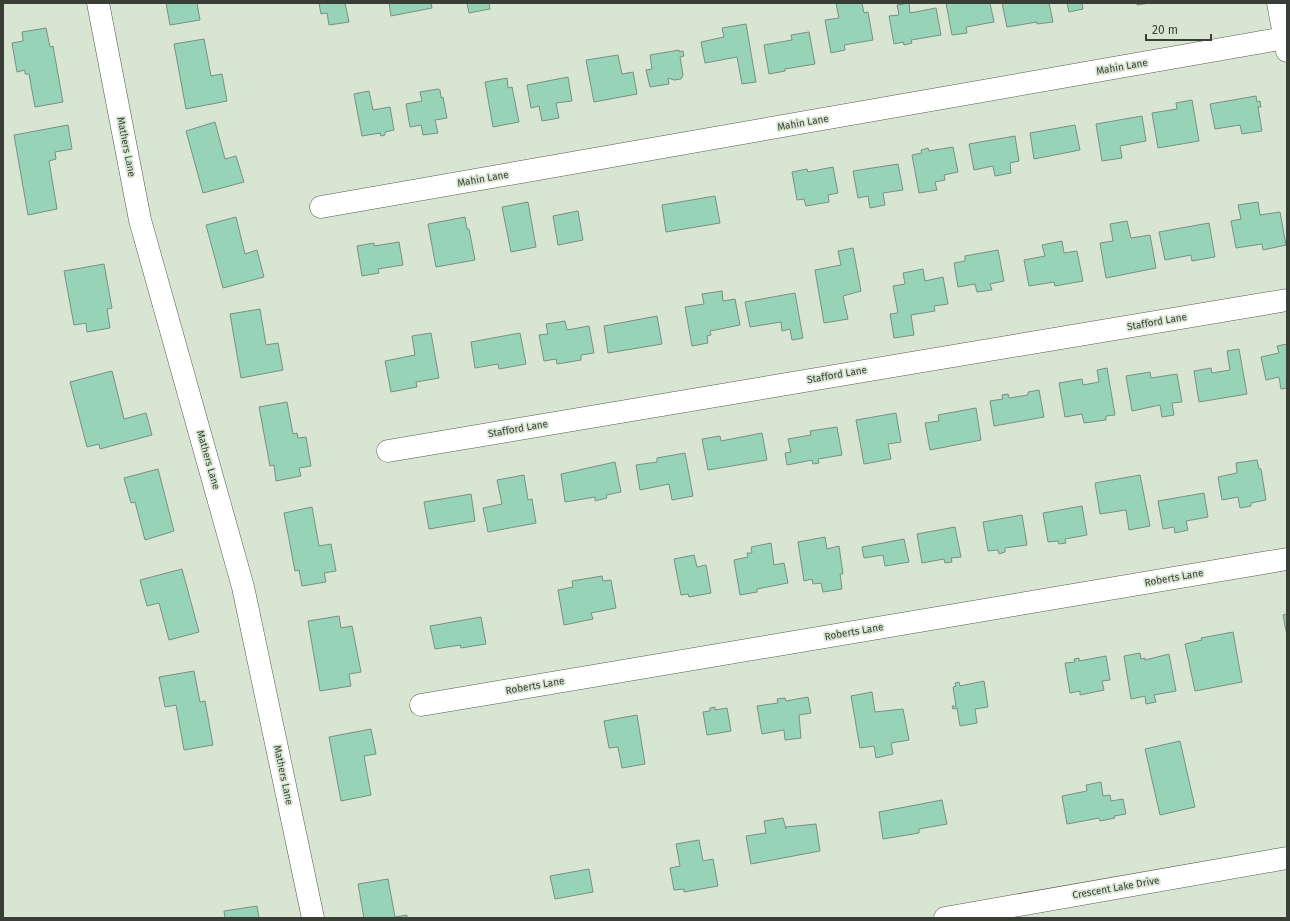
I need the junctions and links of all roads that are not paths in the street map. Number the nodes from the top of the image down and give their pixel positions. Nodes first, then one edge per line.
1 (98, 3) edge
2 (1278, 3) edge
3 (1286, 45) edge
4 (321, 207) dead end
5 (1287, 300) edge
6 (388, 451) dead end
7 (1287, 559) edge
8 (421, 705) dead end
9 (1287, 858) edge
10 (313, 918) edge
11 (945, 918) edge

1 - 10 street, Mathers Lane
2 - 3 street
3 - 4 street, Mahin Lane
5 - 6 street, Stafford Lane
7 - 8 street, Roberts Lane
9 - 11 street, Crescent Lake Drive

